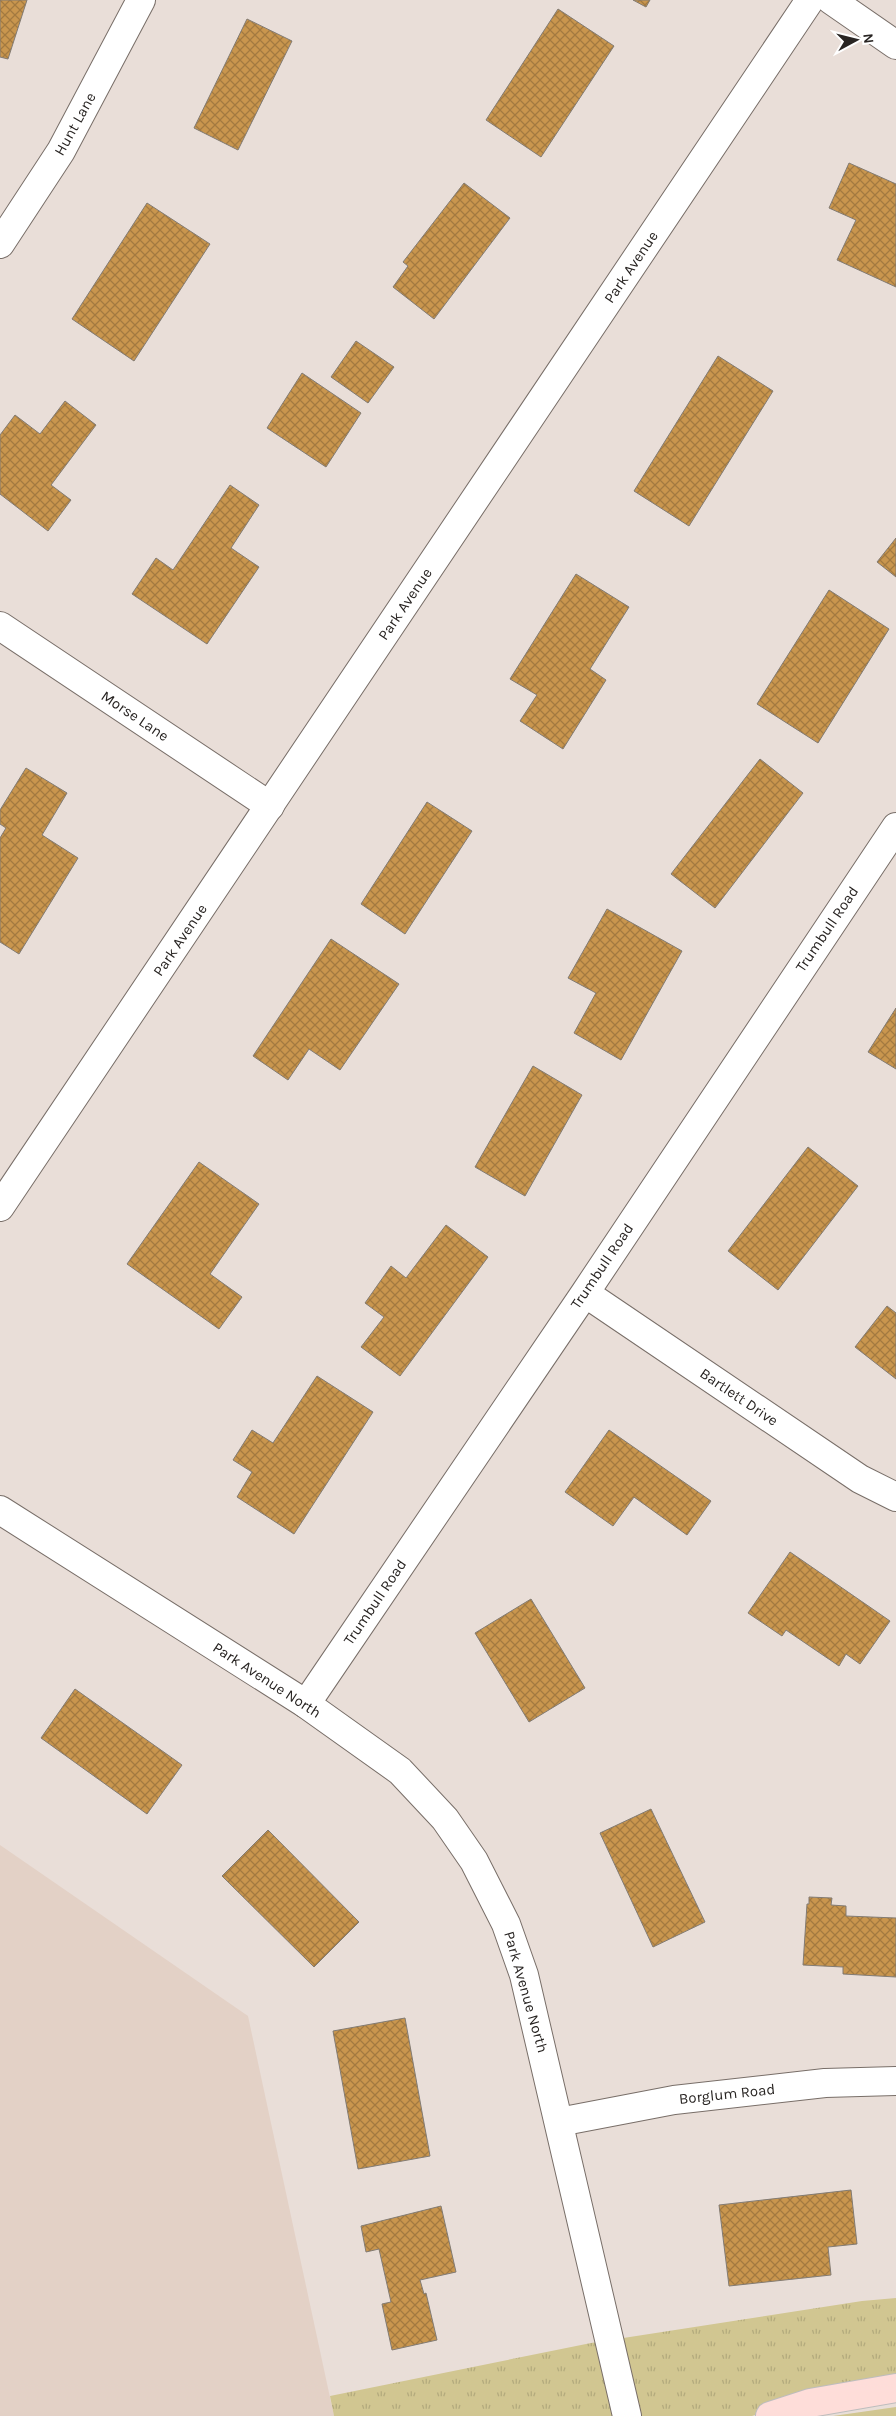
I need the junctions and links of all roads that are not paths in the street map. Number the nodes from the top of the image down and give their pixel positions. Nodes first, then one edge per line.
1 (141, 0) edge
2 (810, 0) edge
3 (831, 0) edge
4 (896, 45) edge
5 (0, 244) edge
6 (0, 626) edge
7 (270, 806) junction
8 (896, 827) edge
9 (0, 1207) edge
10 (585, 1293) junction
11 (896, 1497) edge
12 (0, 1510) edge
13 (306, 1704) junction
14 (896, 2081) edge
15 (560, 2122) junction
16 (896, 2388) edge
17 (627, 2416) edge
18 (770, 2416) edge

1 - 5 street, Hunt Lane
2 - 7 street, Park Avenue
3 - 4 street
6 - 7 street, Morse Lane
7 - 9 street, Park Avenue
8 - 10 street, Trumbull Road
10 - 11 street, Bartlett Drive
10 - 13 street, Trumbull Road
12 - 13 street, Park Avenue North
13 - 15 street, Park Avenue North
14 - 15 street, Borglum Road
15 - 17 street, Park Avenue North
16 - 18 main road

